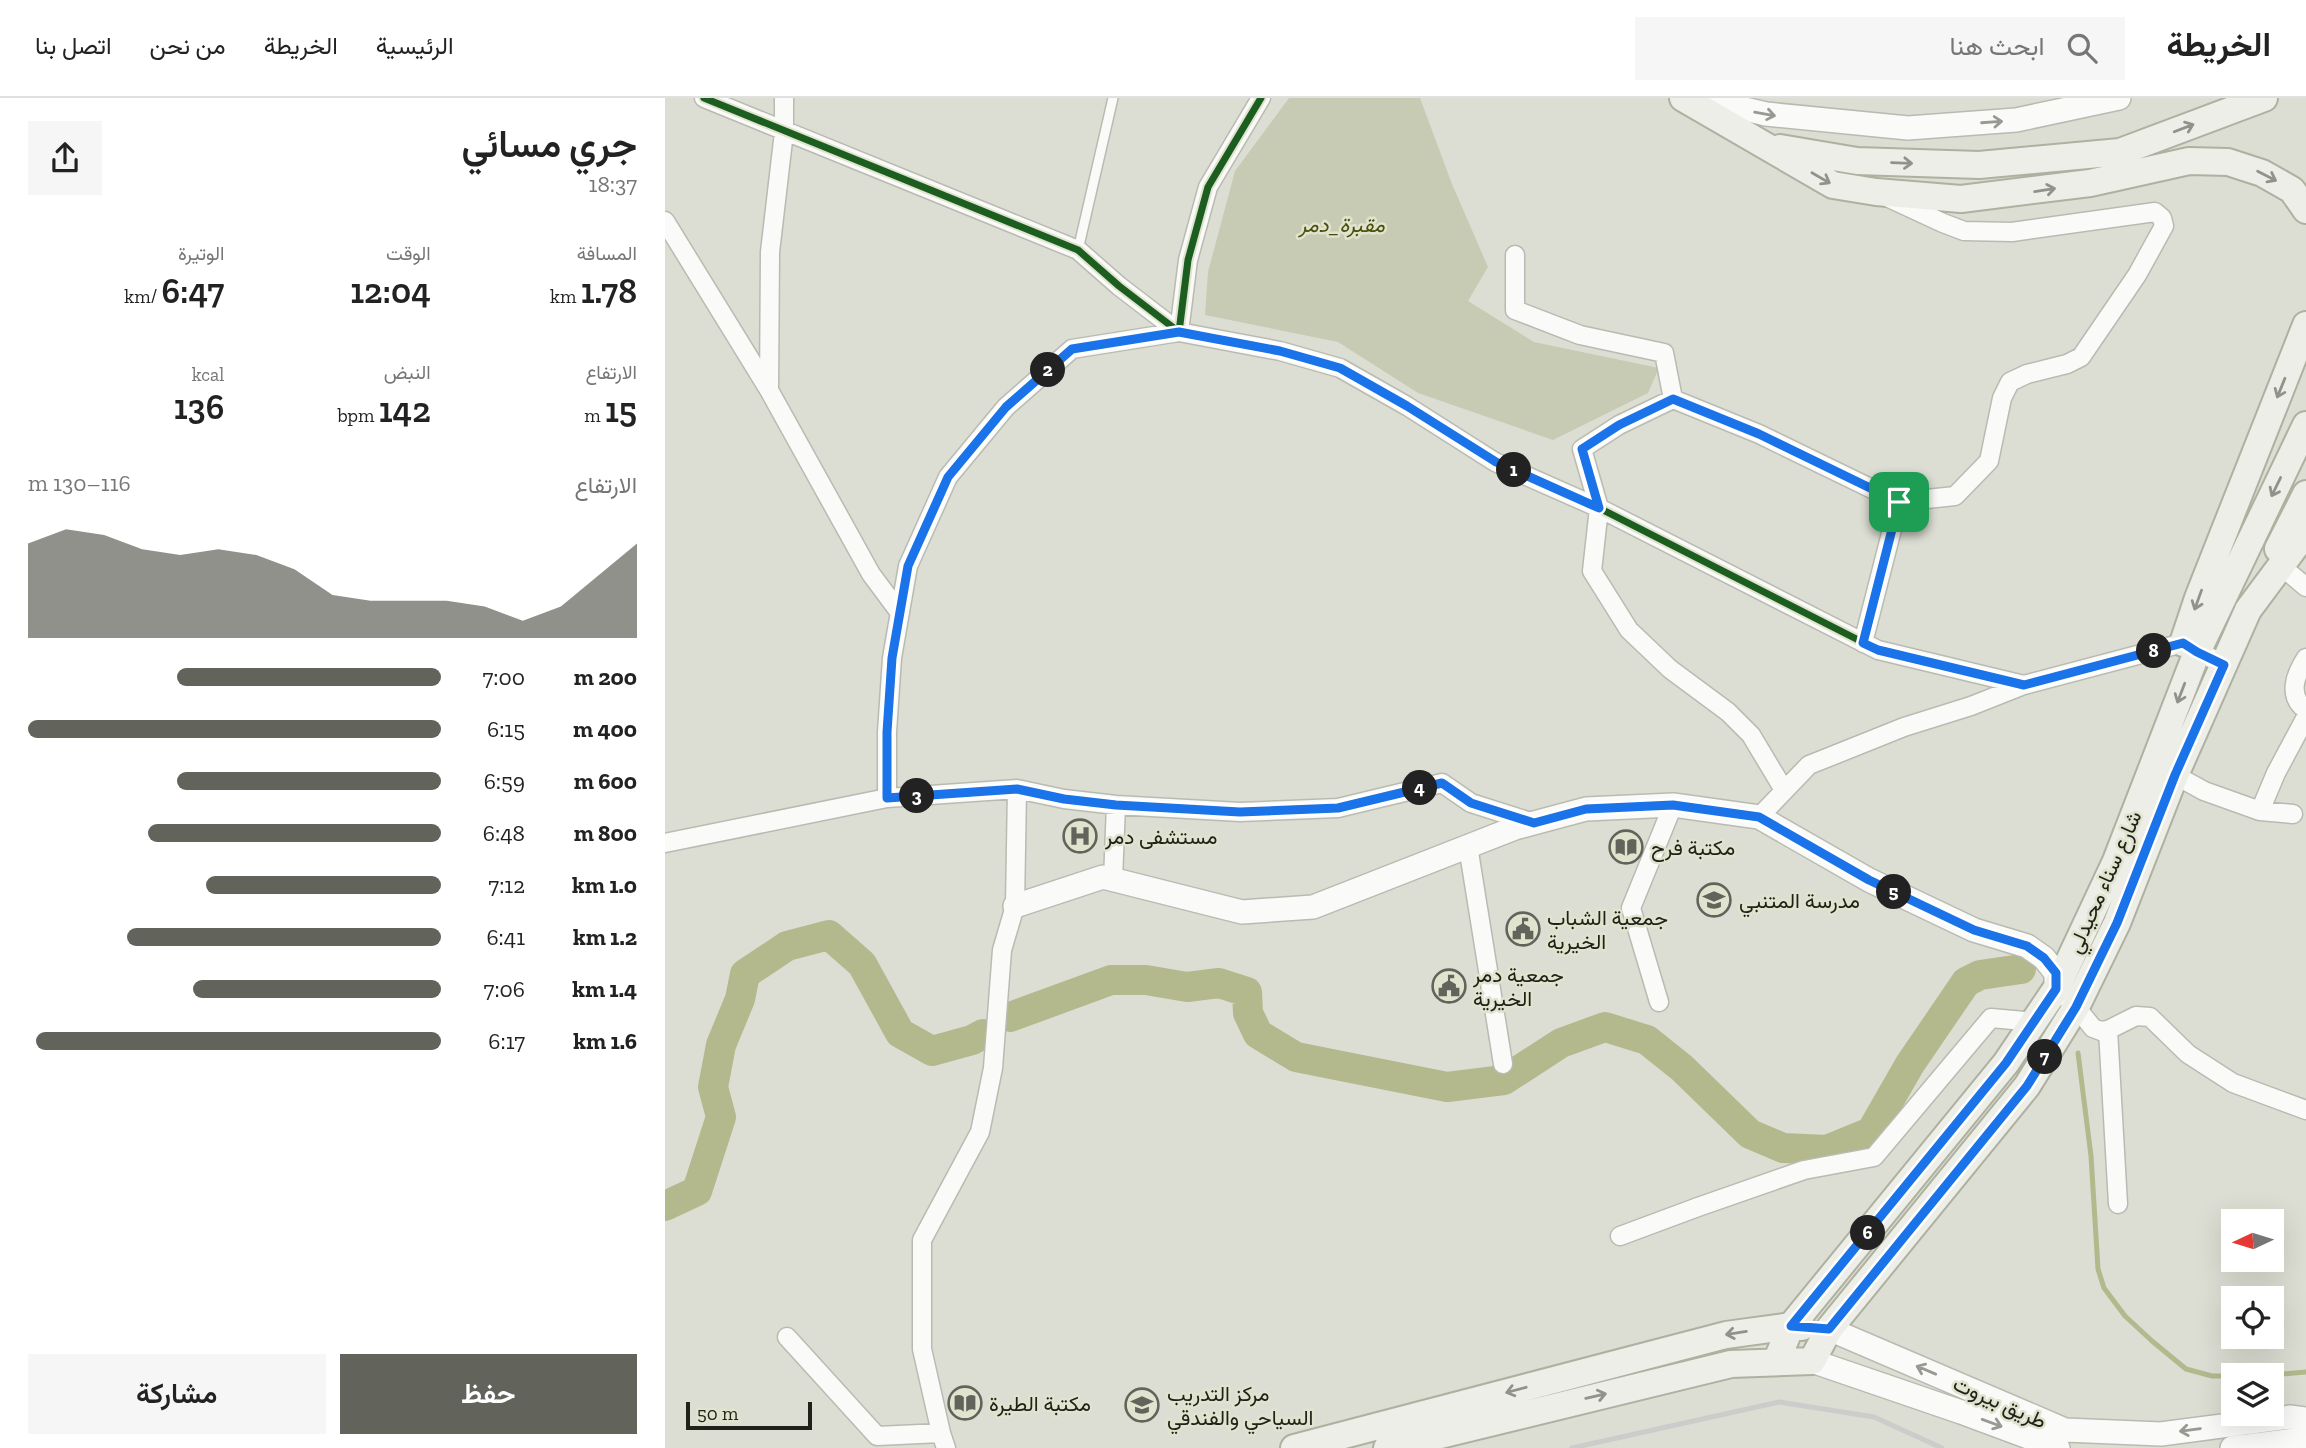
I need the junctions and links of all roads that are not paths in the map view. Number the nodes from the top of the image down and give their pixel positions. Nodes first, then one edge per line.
1 (704, 98) edge
2 (783, 98) edge
3 (1113, 98) edge
4 (1261, 98) edge
5 (1683, 98) edge
6 (1699, 98) edge
7 (2119, 98) edge
8 (2264, 98) edge
9 (784, 132) junction
10 (1762, 145) junction
11 (1876, 192) junction
12 (2306, 210) edge
13 (665, 221) edge
14 (1079, 250) junction
15 (1515, 255) dead end
16 (2306, 325) edge
17 (1179, 332) junction
18 (769, 390) junction
19 (1673, 399) junction
20 (2306, 425) edge
21 (2306, 494) edge
22 (1899, 502) junction
23 (1599, 508) junction
24 (2306, 532) edge
25 (2281, 566) junction
26 (2306, 587) edge
27 (2248, 610) junction
28 (900, 613) junction
29 (1863, 643) junction
30 (2190, 648) junction
31 (2306, 658) edge
32 (2224, 665) junction
33 (2024, 685) junction
34 (2306, 710) edge
35 (2306, 717) edge
36 (2175, 775) junction
37 (1017, 789) junction
38 (1784, 790) junction
39 (887, 798) junction
40 (1116, 805) junction
41 (1673, 805) junction
42 (2260, 811) junction
43 (2294, 814) dead end
44 (1759, 817) junction
45 (1534, 823) junction
46 (665, 843) edge
47 (1468, 846) junction
48 (1114, 880) junction
49 (1015, 906) junction
50 (2056, 989) junction
51 (1659, 1002) dead end
52 (2076, 1007) junction
53 (2035, 1022) junction
54 (2108, 1030) junction
55 (1503, 1064) dead end
56 (2306, 1110) edge
57 (2118, 1204) dead end
58 (1620, 1236) dead end
59 (1791, 1326) junction
60 (1829, 1329) junction
61 (787, 1337) dead end
62 (1812, 1361) junction
63 (1776, 1362) junction
64 (2306, 1419) edge
65 (943, 1441) edge
66 (2306, 1441) edge
67 (1294, 1448) edge
68 (1387, 1448) edge
69 (2058, 1448) edge
70 (2232, 1448) edge

1 - 9 street
2 - 9 street
3 - 14 lane
4 - 17 street
5 - 10 main road
6 -> 7 street
10 -> 8 main road
9 - 14 street
9 - 18 street
10 -> 11 main road
11 -> 12 main road
11 - 22 street
13 - 18 street
14 - 17 street
15 - 19 street
16 -> 30 main road
17 - 23 street
17 - 28 street
18 - 28 street
19 - 22 street
19 - 23 street
20 -> 30 main road, شارع سناء محيدلي
21 - 27 main road
22 - 29 street
23 - 29 street
23 - 38 street
24 - 25 main road
25 - 26 street
25 - 27 main road
27 - 32 main road
28 - 39 street
29 - 33 street
30 - 32 street
30 - 33 street
30 -> 50 main road, شارع سناء محيدلي
31 - 34 street
32 - 36 main road
33 - 38 street
35 - 42 street
36 - 42 street
36 - 52 main road
37 - 39 street
37 - 40 street
37 - 49 street
38 - 44 street
39 - 46 street
40 - 45 street
40 - 48 street
41 - 44 street
41 - 45 street
41 - 51 street
42 - 43 street
44 - 50 street
45 - 47 street
47 - 48 street
47 - 55 street
48 - 49 street
49 - 65 street
50 - 52 street
50 - 53 main road, شارع سناء محيدلي
52 - 54 street
52 - 60 main road
53 - 58 street
53 - 59 main road, شارع سناء محيدلي
54 - 56 street
54 - 57 street
59 - 60 main road
59 - 63 main road, شارع سناء محيدلي
59 -> 67 main road
60 - 62 main road
64 -> 60 street, طريق بيروت
61 - 65 street
62 - 63 main road
62 -> 69 street
68 -> 63 main road
66 - 70 street

